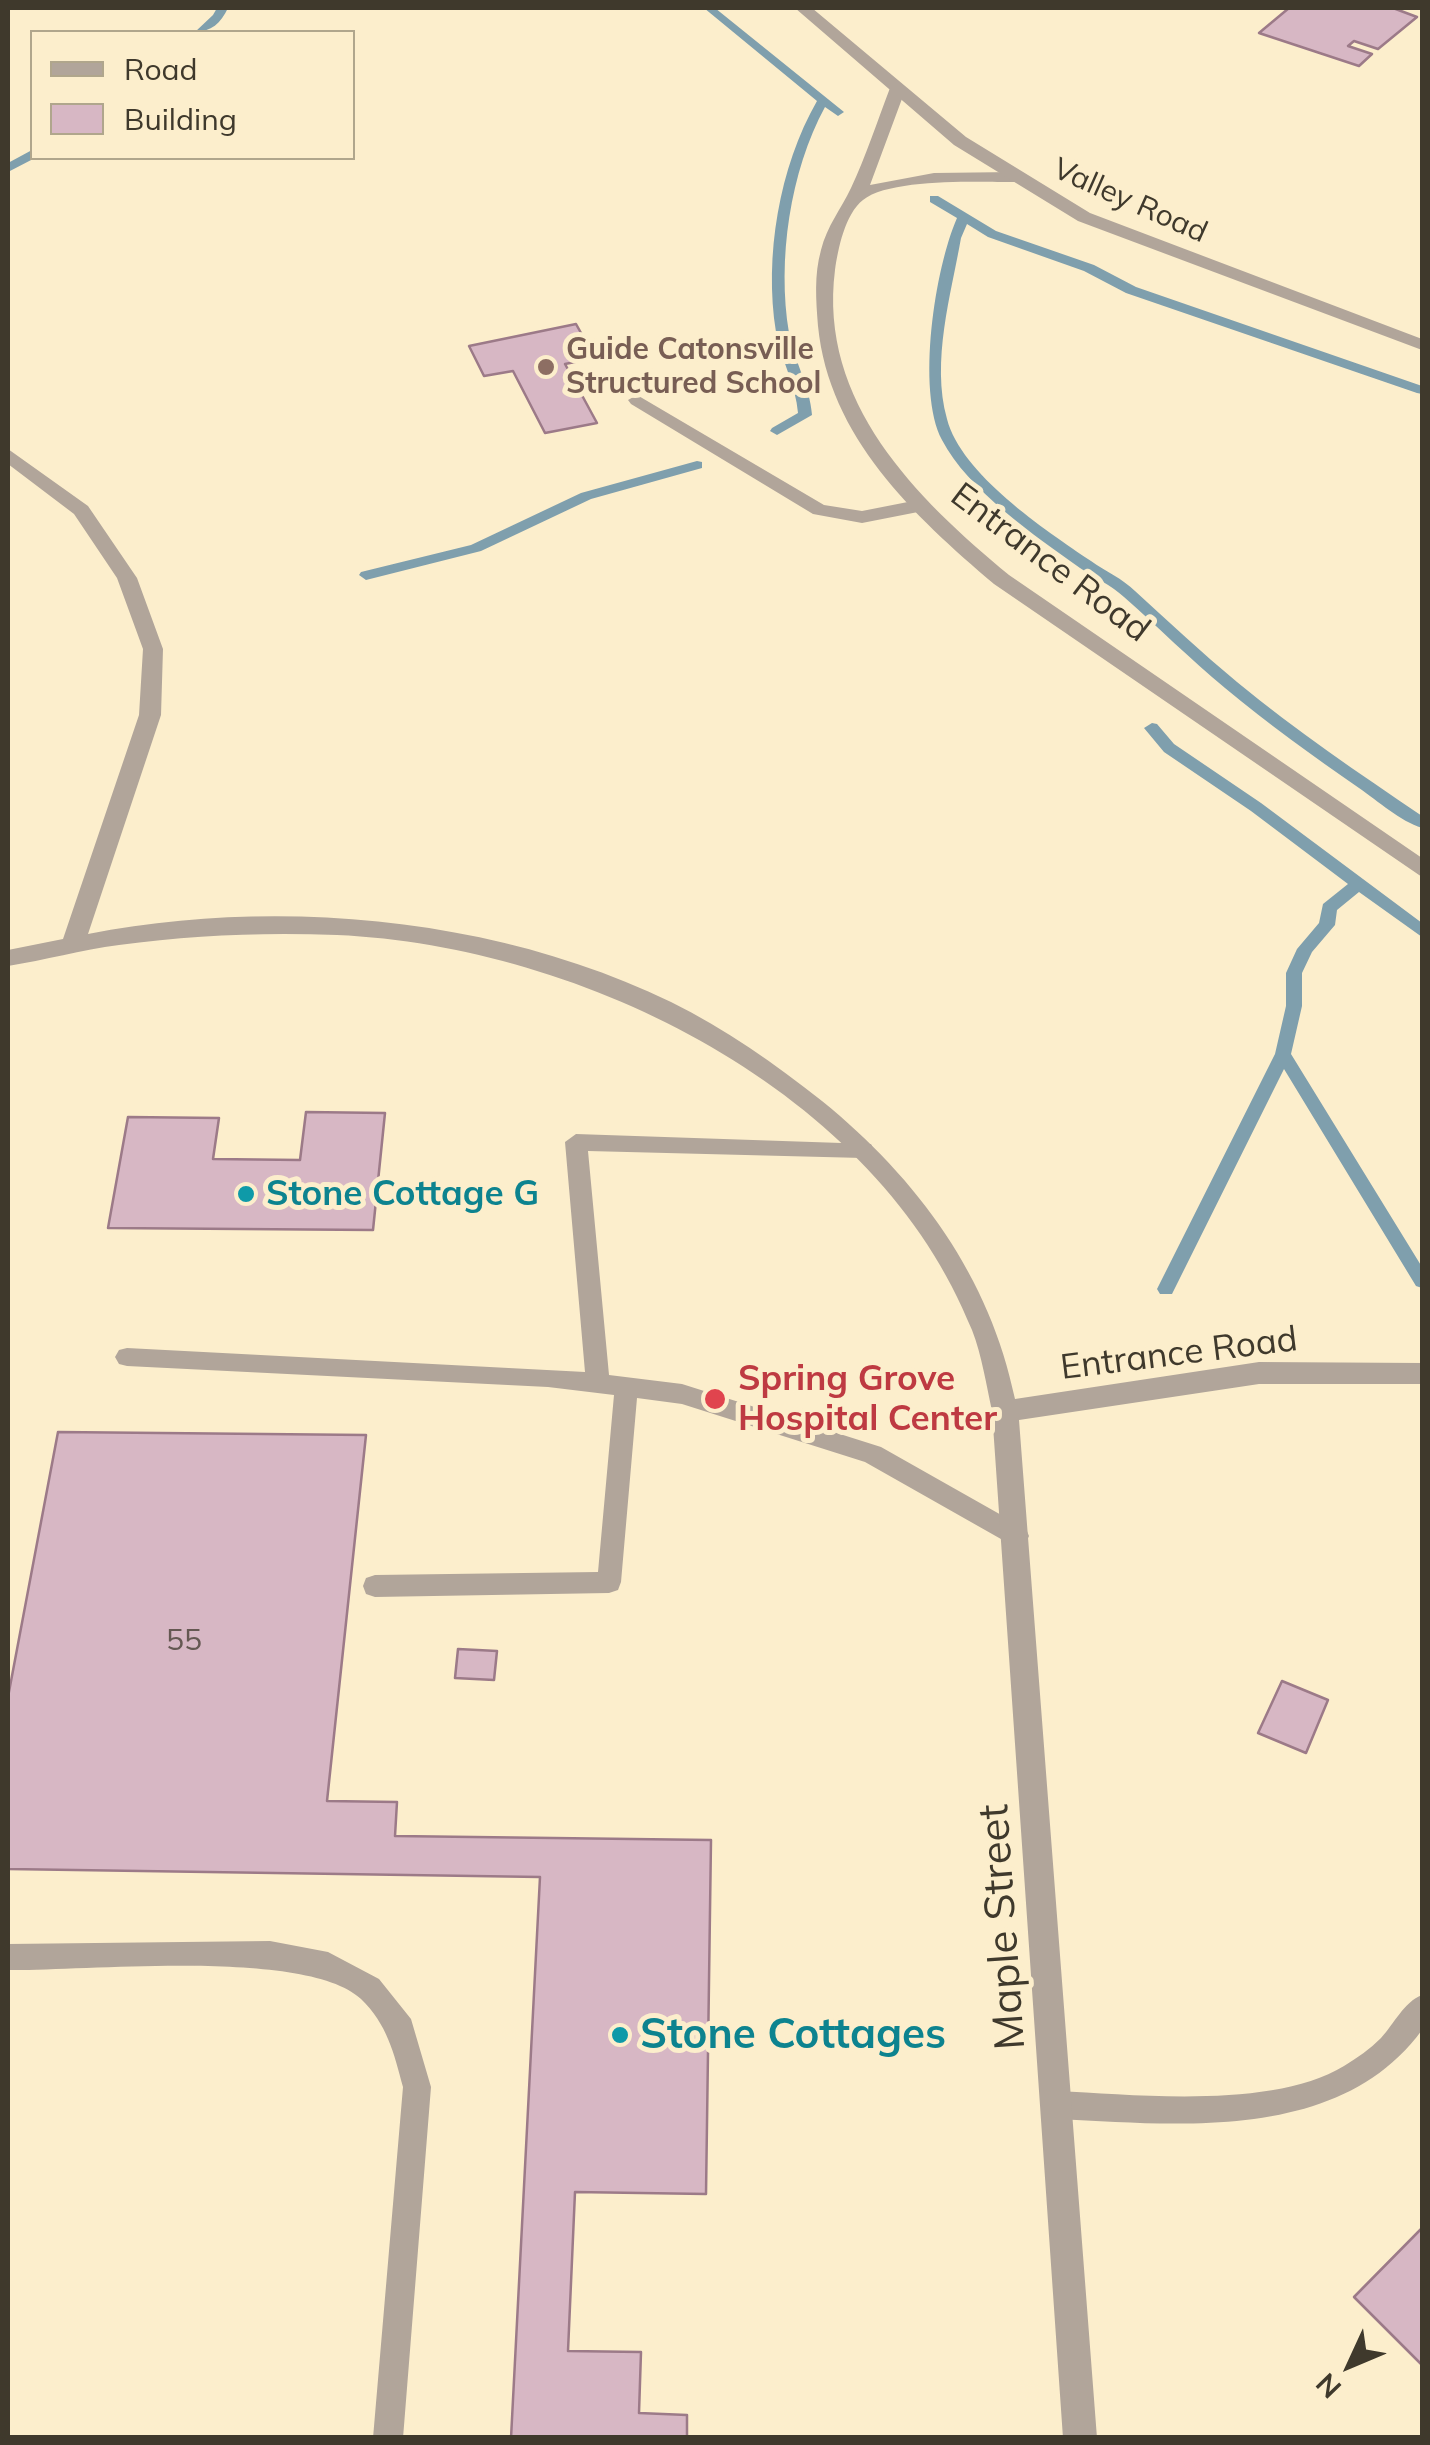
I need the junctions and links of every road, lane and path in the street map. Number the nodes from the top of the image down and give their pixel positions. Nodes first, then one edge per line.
1 (803, 8) edge
2 (898, 88) junction
3 (1014, 177) junction
4 (856, 196) junction
5 (1422, 345) edge
6 (637, 400) dead end
7 (8, 455) edge
8 (918, 506) junction
9 (1422, 869) edge
10 (74, 941) junction
11 (8, 958) edge
12 (863, 1150) junction
13 (127, 1358) dead end
14 (1422, 1373) edge
15 (598, 1384) junction
16 (626, 1387) junction
17 (1005, 1411) junction
18 (1017, 1536) junction
19 (376, 1586) dead end
20 (8, 1957) edge
21 (1422, 2008) edge
22 (1058, 2105) junction
23 (388, 2438) edge
24 (1080, 2438) edge

1 - 2 street, Valley Road
2 - 3 street, Valley Road
2 - 4 street, Entrance Road
3 - 4 street
3 - 5 street, Valley Road
4 - 8 street, Entrance Road
6 - 8 lane
7 - 10 street
8 - 9 street, Entrance Road
10 - 11 street, Maple Street
10 - 12 street, Maple Street
12 - 15 lane
12 - 17 street, Maple Street
13 - 15 lane
14 - 17 street, Entrance Road
15 - 16 lane
16 - 18 lane
16 - 19 lane
17 - 18 street, Maple Street
18 - 22 street, Maple Street
20 - 23 lane
21 - 22 lane
22 - 24 street, Maple Street

